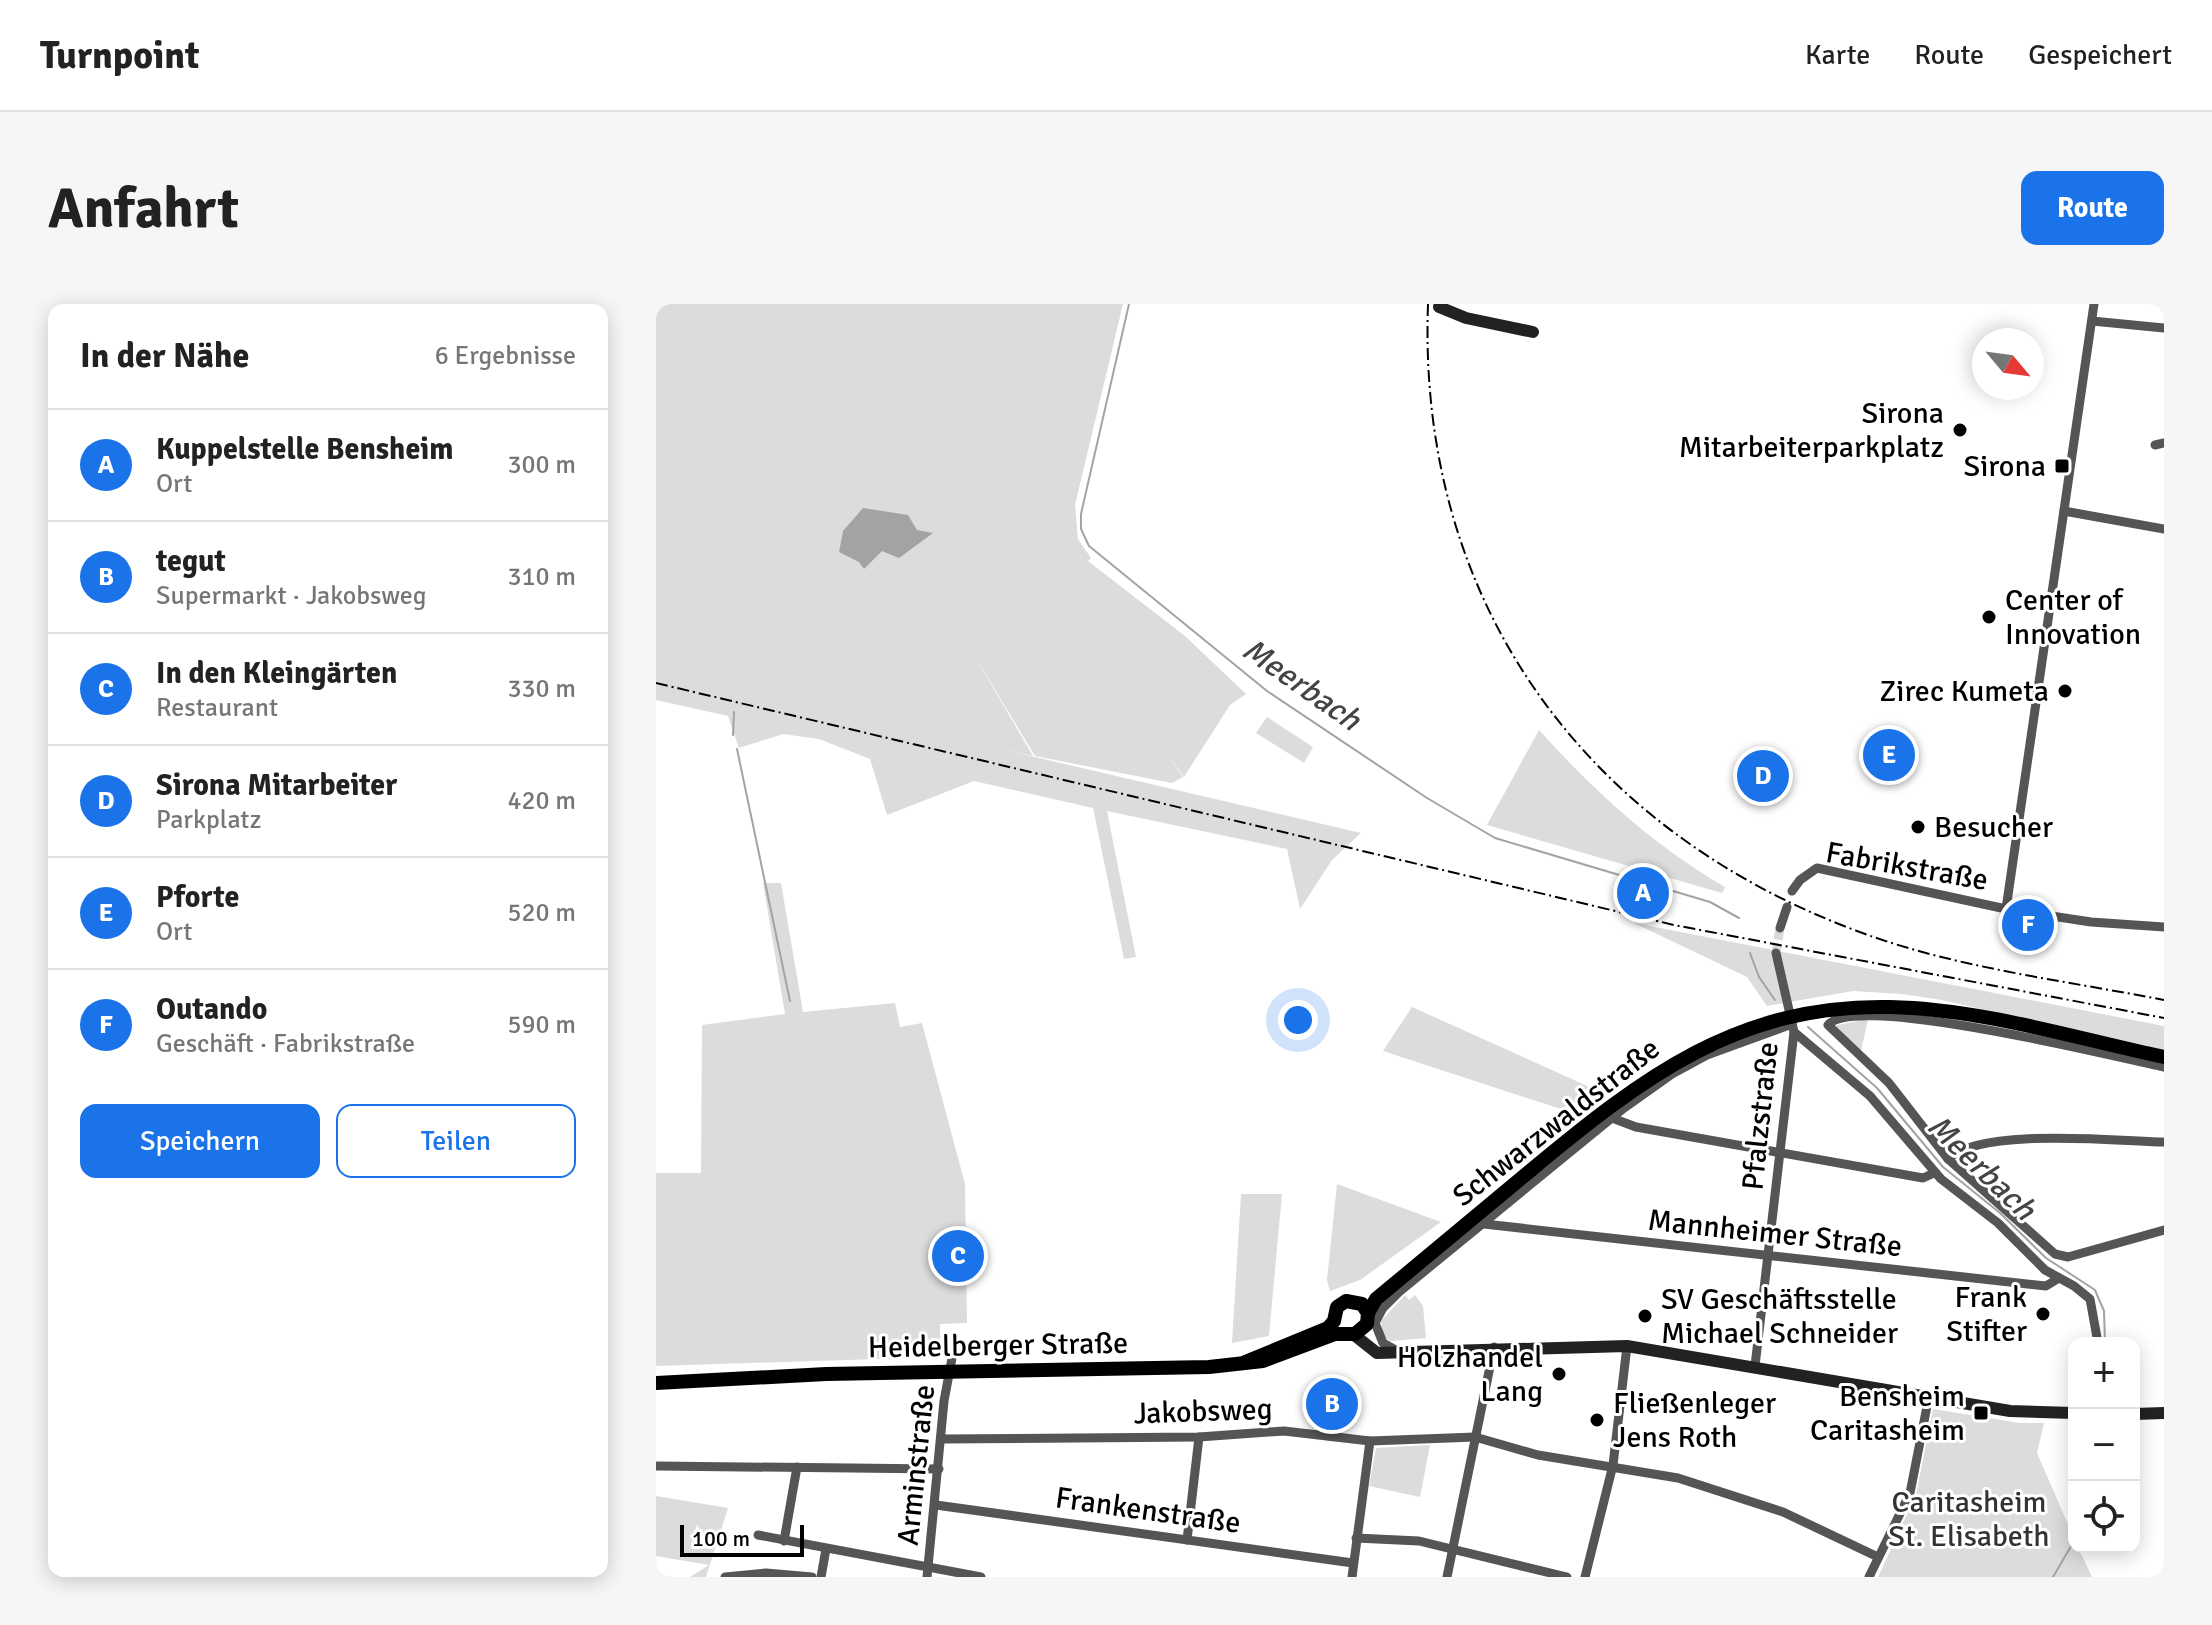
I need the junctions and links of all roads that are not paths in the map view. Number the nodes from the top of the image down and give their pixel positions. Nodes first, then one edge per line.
1 (1440, 304) edge
2 (2094, 304) edge
3 (2092, 321) junction
4 (2164, 328) edge
5 (1533, 332) dead end
6 (2064, 511) junction
7 (2164, 529) edge
8 (1792, 891) dead end
9 (1787, 907) dead end
10 (2006, 909) junction
11 (2164, 927) edge
12 (1780, 928) tunnel mouth
13 (1776, 953) tunnel mouth
14 (1792, 1024) junction
15 (2164, 1057) edge
16 (2164, 1067) edge
17 (1612, 1118) junction
18 (2164, 1142) edge
19 (1781, 1154) junction
20 (1948, 1159) junction
21 (1934, 1173) junction
22 (1484, 1224) junction
23 (2164, 1230) edge
24 (1769, 1257) junction
25 (2059, 1278) junction
26 (1368, 1310) junction
27 (1334, 1321) junction
28 (1349, 1334) junction
29 (2097, 1337) edge
30 (1627, 1346) junction
31 (1494, 1347) junction
32 (1386, 1353) junction
33 (1402, 1353) junction
34 (1243, 1363) junction
35 (951, 1365) junction
36 (1755, 1366) junction
37 (656, 1383) edge
38 (1929, 1396) junction
39 (2068, 1413) edge
40 (2164, 1413) edge
41 (2140, 1414) edge
42 (1199, 1437) junction
43 (1475, 1437) junction
44 (941, 1439) junction
45 (1370, 1441) junction
46 (1613, 1465) junction
47 (656, 1466) edge
48 (797, 1467) junction
49 (939, 1469) junction
50 (936, 1505) junction
51 (758, 1535) dead end
52 (1356, 1538) junction
53 (1187, 1540) junction
54 (784, 1541) junction
55 (1453, 1548) junction
56 (826, 1549) junction
57 (1878, 1557) junction
58 (1353, 1563) junction
59 (928, 1572) edge
60 (725, 1577) edge
61 (812, 1577) edge
62 (821, 1577) edge
63 (981, 1577) edge
64 (1352, 1577) edge
65 (1447, 1577) edge
66 (1567, 1577) edge
67 (1585, 1577) edge
68 (1869, 1577) edge

1 - 5 street
2 - 3 street
3 - 4 street
3 - 6 street
6 - 7 street
6 - 10 street
8 - 10 street, Fabrikstraße
9 - 12 street
10 - 11 street, Fabrikstraße
13 - 14 street
14 - 15 main road, Schwarzwaldstraße
14 - 17 street, Schwarzwaldstraße
14 - 19 street, Pfalzstraße
14 - 21 street
14 - 26 main road, Schwarzwaldstraße
16 - 20 street
17 - 19 street
17 - 22 street, Schwarzwaldstraße
18 - 20 street
19 - 21 street
19 - 24 street, Pfalzstraße
20 - 23 street
21 - 25 street
22 - 24 street, Mannheimer Straße
22 - 33 street, Schwarzwaldstraße
24 - 25 street, Mannheimer Straße
24 - 36 street, Pfalzstraße
25 - 29 street
26 - 27 main road, Heidelberger Straße
26 - 28 main road, Heidelberger Straße
26 - 32 street
27 - 28 main road
27 - 34 main road, Heidelberger Straße
28 - 32 street
28 - 34 main road, Heidelberger Straße
30 - 31 street
30 - 36 street
30 - 46 street
31 - 33 street
31 - 43 street
32 - 33 street
34 - 35 main road, Heidelberger Straße
35 - 37 main road, Heidelberger Straße
35 - 44 street, Arminstraße
36 - 38 street
38 - 39 street
38 - 57 street
40 - 41 street
42 - 44 street, Jakobsweg
42 - 45 street, Jakobsweg
42 - 53 street
43 - 45 street, Jakobsweg
43 - 46 street, Jakobsweg
43 - 55 street
44 - 49 street, Arminstraße
45 - 52 street
46 - 57 street, Jakobsweg
46 - 67 street
47 - 48 street
48 - 49 street
48 - 54 street
49 - 50 street, Arminstraße
50 - 53 street, Frankenstraße
50 - 59 street, Arminstraße
51 - 54 street
52 - 55 street
52 - 58 street
53 - 58 street, Frankenstraße
54 - 56 street
55 - 65 street
55 - 66 street
56 - 59 street
56 - 62 street
57 - 68 street
58 - 64 street
59 - 63 street
60 - 61 street

